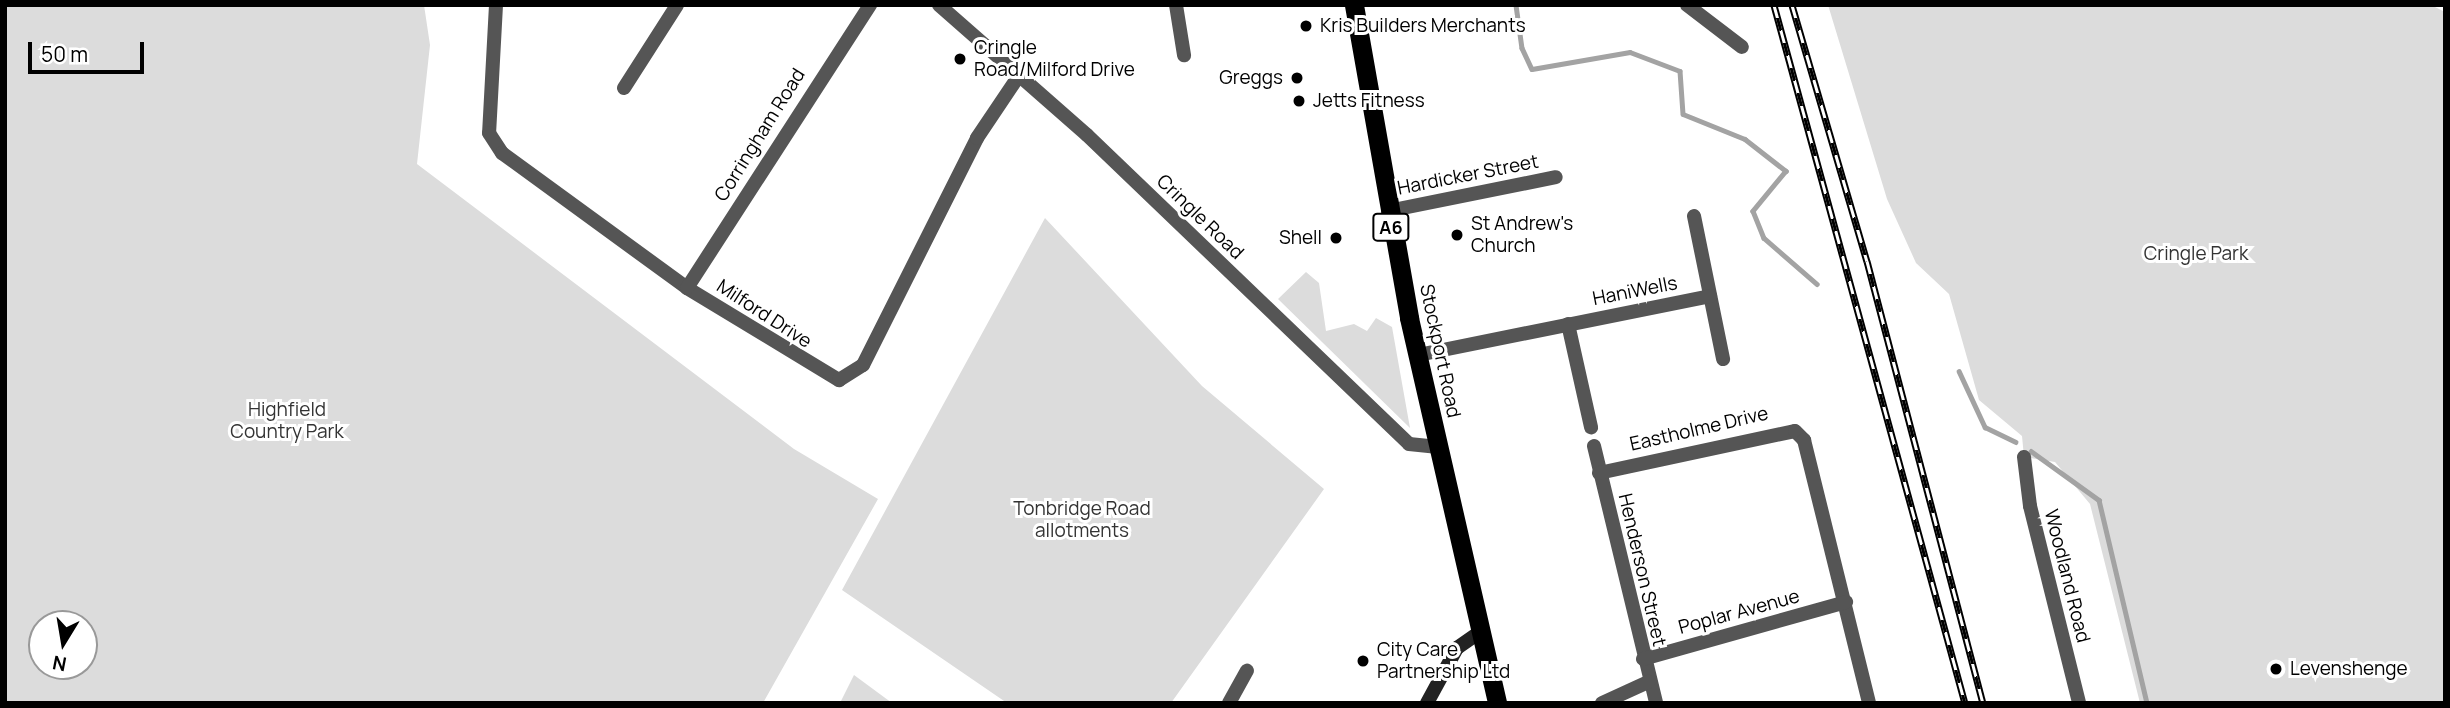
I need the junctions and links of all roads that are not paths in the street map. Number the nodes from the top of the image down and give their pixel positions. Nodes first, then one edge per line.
1 (496, 5) edge
2 (677, 5) edge
3 (870, 5) edge
4 (939, 5) edge
5 (1176, 5) edge
6 (1354, 5) edge
7 (1687, 5) edge
8 (1742, 47) dead end
9 (1184, 55) dead end
10 (1020, 74) junction
11 (624, 88) dead end
12 (1556, 177) dead end
13 (1388, 211) junction
14 (1694, 216) dead end
15 (687, 288) junction
16 (1710, 296) junction
17 (1568, 324) junction
18 (1418, 355) junction
19 (1723, 359) dead end
20 (1591, 426) dead end
21 (1594, 446) dead end
22 (1436, 447) junction
23 (2024, 457) dead end
24 (1599, 472) junction
25 (1846, 603) junction
26 (1477, 634) junction
27 (1643, 659) junction
28 (1247, 671) dead end
29 (1648, 682) junction
30 (1229, 703) edge
31 (1427, 703) edge
32 (1497, 703) edge
33 (1602, 703) edge
34 (1656, 703) edge
35 (1869, 703) edge
36 (2079, 703) edge

1 - 15 street, Milford Drive
2 - 11 street
3 - 15 street, Corringham Road
4 - 10 street, Cringle Road
5 - 9 street
6 - 13 highway, Stockport Road / A6
7 - 8 street
10 - 15 street, Milford Drive
10 - 22 street, Cringle Road
12 - 13 street, Hardicker Street
13 - 18 highway, Stockport Road / A6
14 - 16 street
16 - 17 street, HaniWells
16 - 19 street
17 - 18 street, HaniWells
17 - 20 street
18 - 22 highway, Stockport Road / A6
21 - 24 street, Henderson Street
22 - 26 highway, Stockport Road / A6
23 - 36 street, Woodland Road
24 - 25 street, Eastholme Drive
24 - 27 street, Henderson Street
25 - 27 street, Poplar Avenue
25 - 35 street
26 - 31 main road
26 - 32 highway, Stockport Road / A6
27 - 29 street, Henderson Street
28 - 30 street
29 - 33 street
29 - 34 street, Henderson Street

